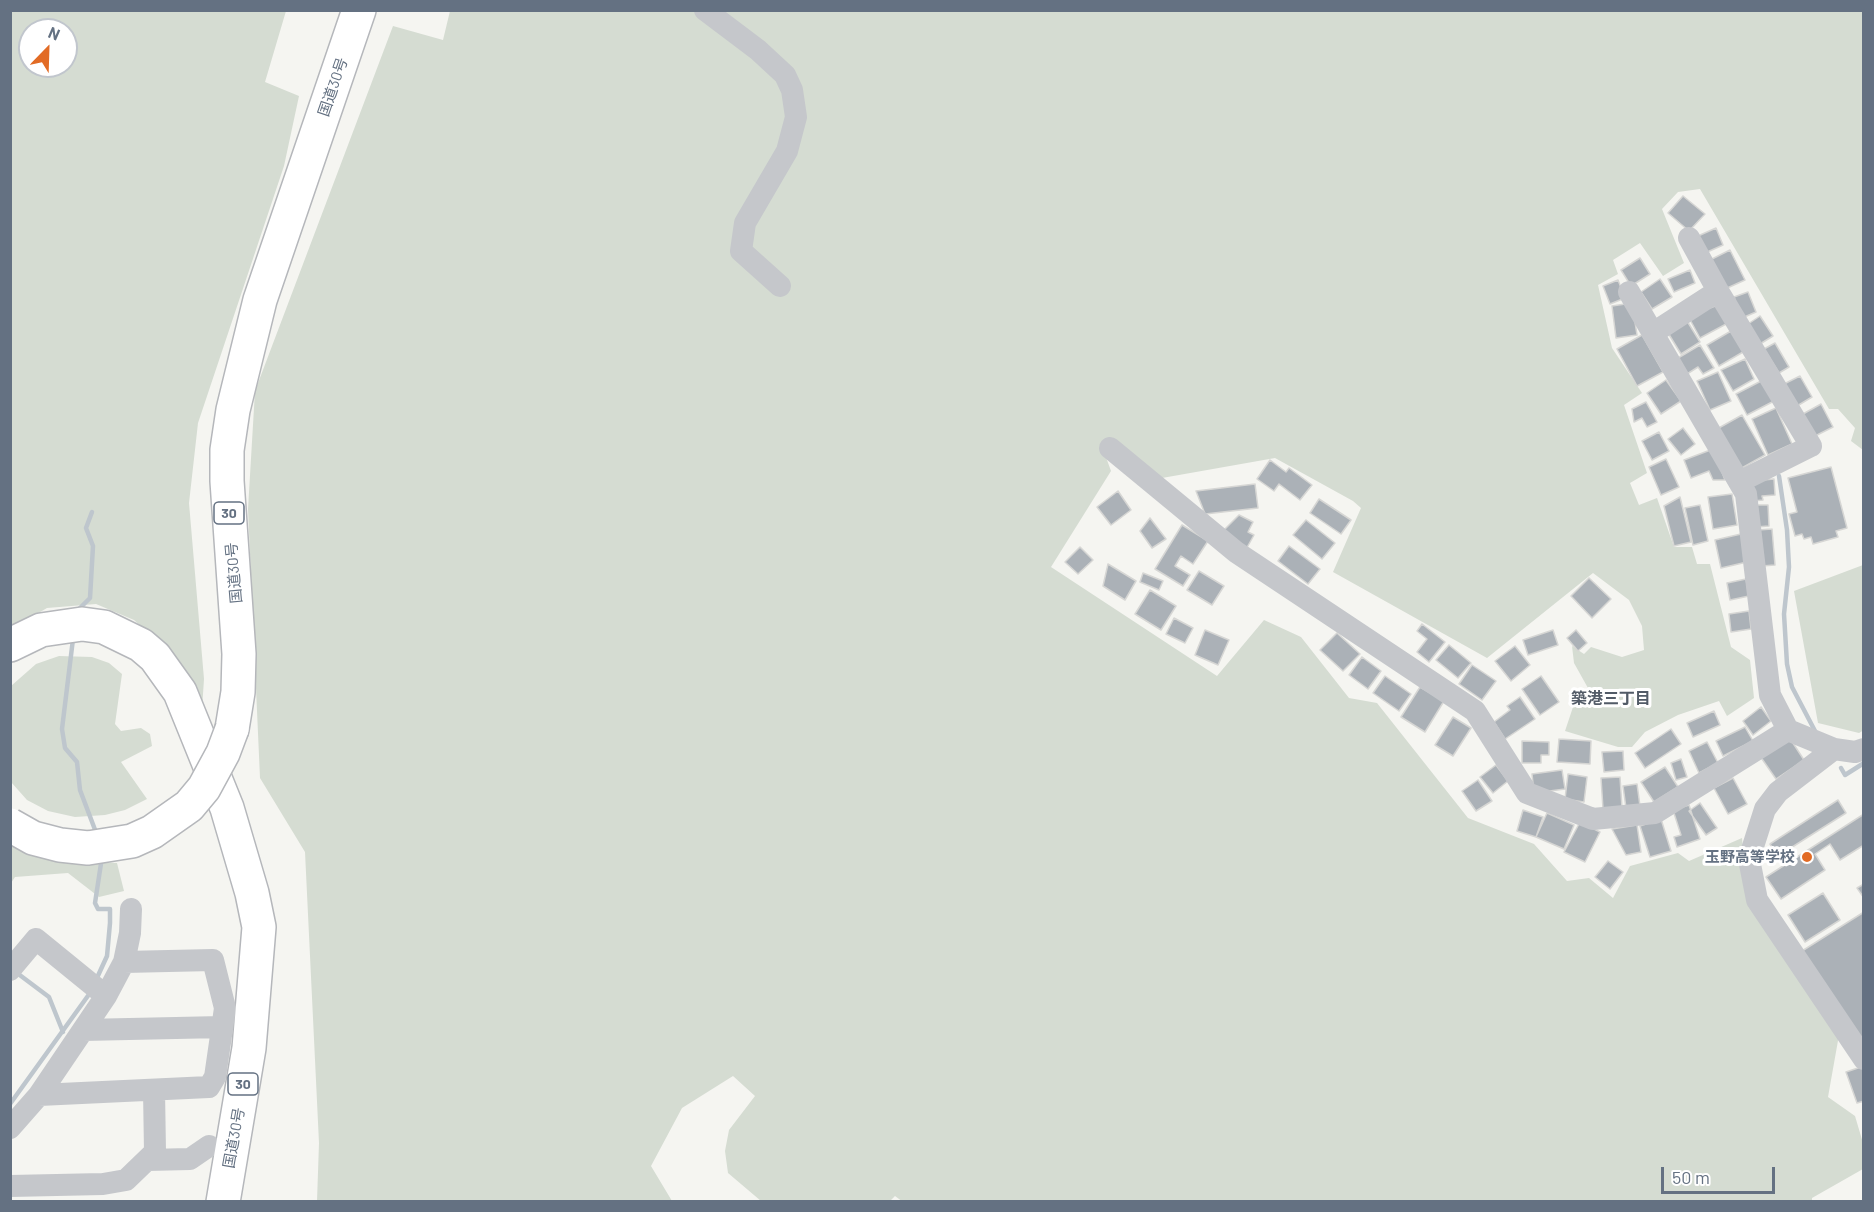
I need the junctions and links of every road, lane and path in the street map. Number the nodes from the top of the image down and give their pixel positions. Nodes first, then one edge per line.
1 (358, 10) edge
2 (705, 10) edge
3 (1689, 238) dead end
4 (780, 286) dead end
5 (1718, 291) junction
6 (1629, 292) dead end
7 (1653, 333) junction
8 (1110, 448) dead end
9 (1739, 483) junction
10 (59, 635) junction
11 (10, 645) edge
12 (10, 670) edge
13 (223, 726) junction
14 (1788, 730) junction
15 (1834, 749) junction
16 (1863, 749) edge
17 (10, 801) edge
18 (10, 825) edge
19 (131, 909) dead end
20 (124, 962) junction
21 (12, 969) edge
22 (97, 989) junction
23 (222, 1027) junction
24 (83, 1030) junction
25 (1863, 1059) edge
26 (154, 1090) junction
27 (39, 1095) junction
28 (10, 1128) edge
29 (209, 1146) dead end
30 (147, 1160) junction
31 (11, 1188) edge
32 (102, 1192) edge
33 (223, 1202) edge

1 - 13 highway, 国道30号 / 30
2 - 4 street
3 - 5 street
5 - 7 street
5 - 9 street
6 - 7 street
7 - 9 street
8 - 14 street
9 - 14 street
10 - 11 highway, 国道30号 / 30
10 - 12 highway, 国道30号 / 30
10 - 33 highway, 国道30号 / 30
13 - 17 highway, 国道30号 / 30
13 - 18 highway, 国道30号 / 30, bridge
14 - 15 street
15 - 16 street
15 - 25 street
19 - 20 street
20 - 22 street
20 - 23 street
21 - 22 street
22 - 24 street
23 - 24 street
23 - 26 street
24 - 27 street
26 - 27 street
26 - 30 street
27 - 28 street
29 - 30 street
30 - 32 street
31 - 32 street

